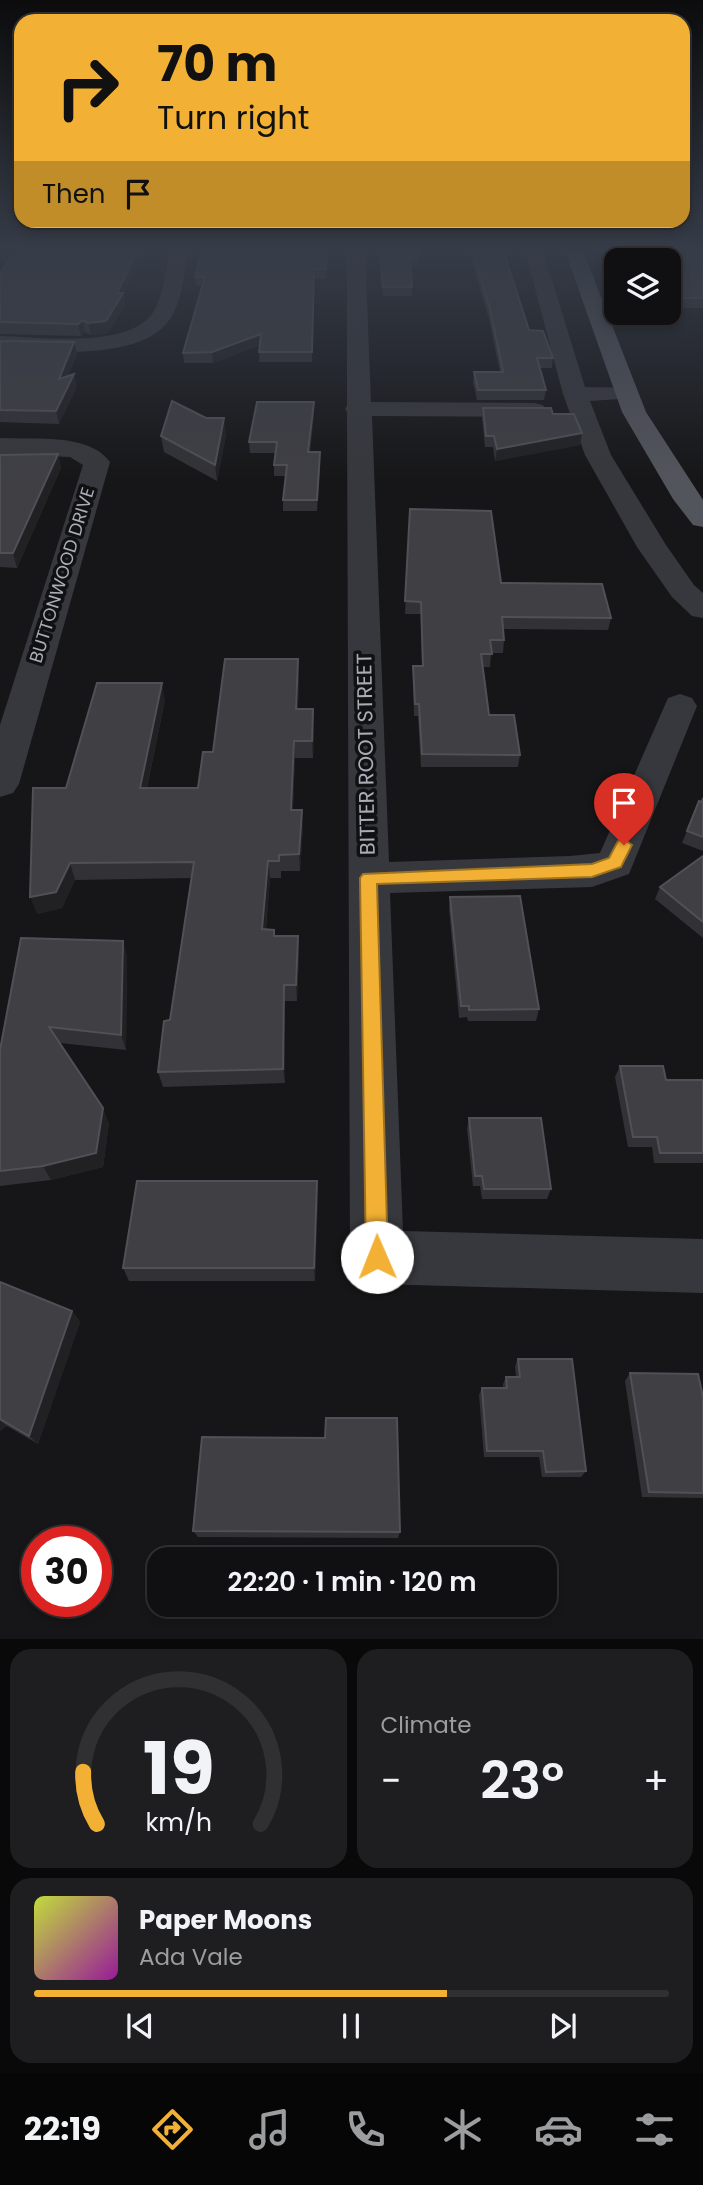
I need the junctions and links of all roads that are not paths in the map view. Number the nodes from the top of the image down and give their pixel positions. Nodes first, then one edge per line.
1 (150, 327) edge
2 (357, 327) edge
3 (556, 327) edge
4 (602, 327) edge
5 (0, 343) edge
6 (626, 393) junction
7 (578, 402) junction
8 (358, 409) junction
9 (0, 446) edge
10 (703, 519) edge
11 (703, 609) edge
12 (680, 706) dead end
13 (0, 784) edge
14 (369, 878) junction
15 (703, 1266) edge

1 - 5 street
2 - 8 street, BITTER ROOT STREET
3 - 7 street
4 - 6 main road
6 - 7 street
6 - 10 main road
7 - 8 street
7 - 11 street
8 - 14 street, BITTER ROOT STREET
9 - 13 street, BUTTONWOOD DRIVE
12 - 14 street
14 - 15 street, BITTER ROOT STREET

